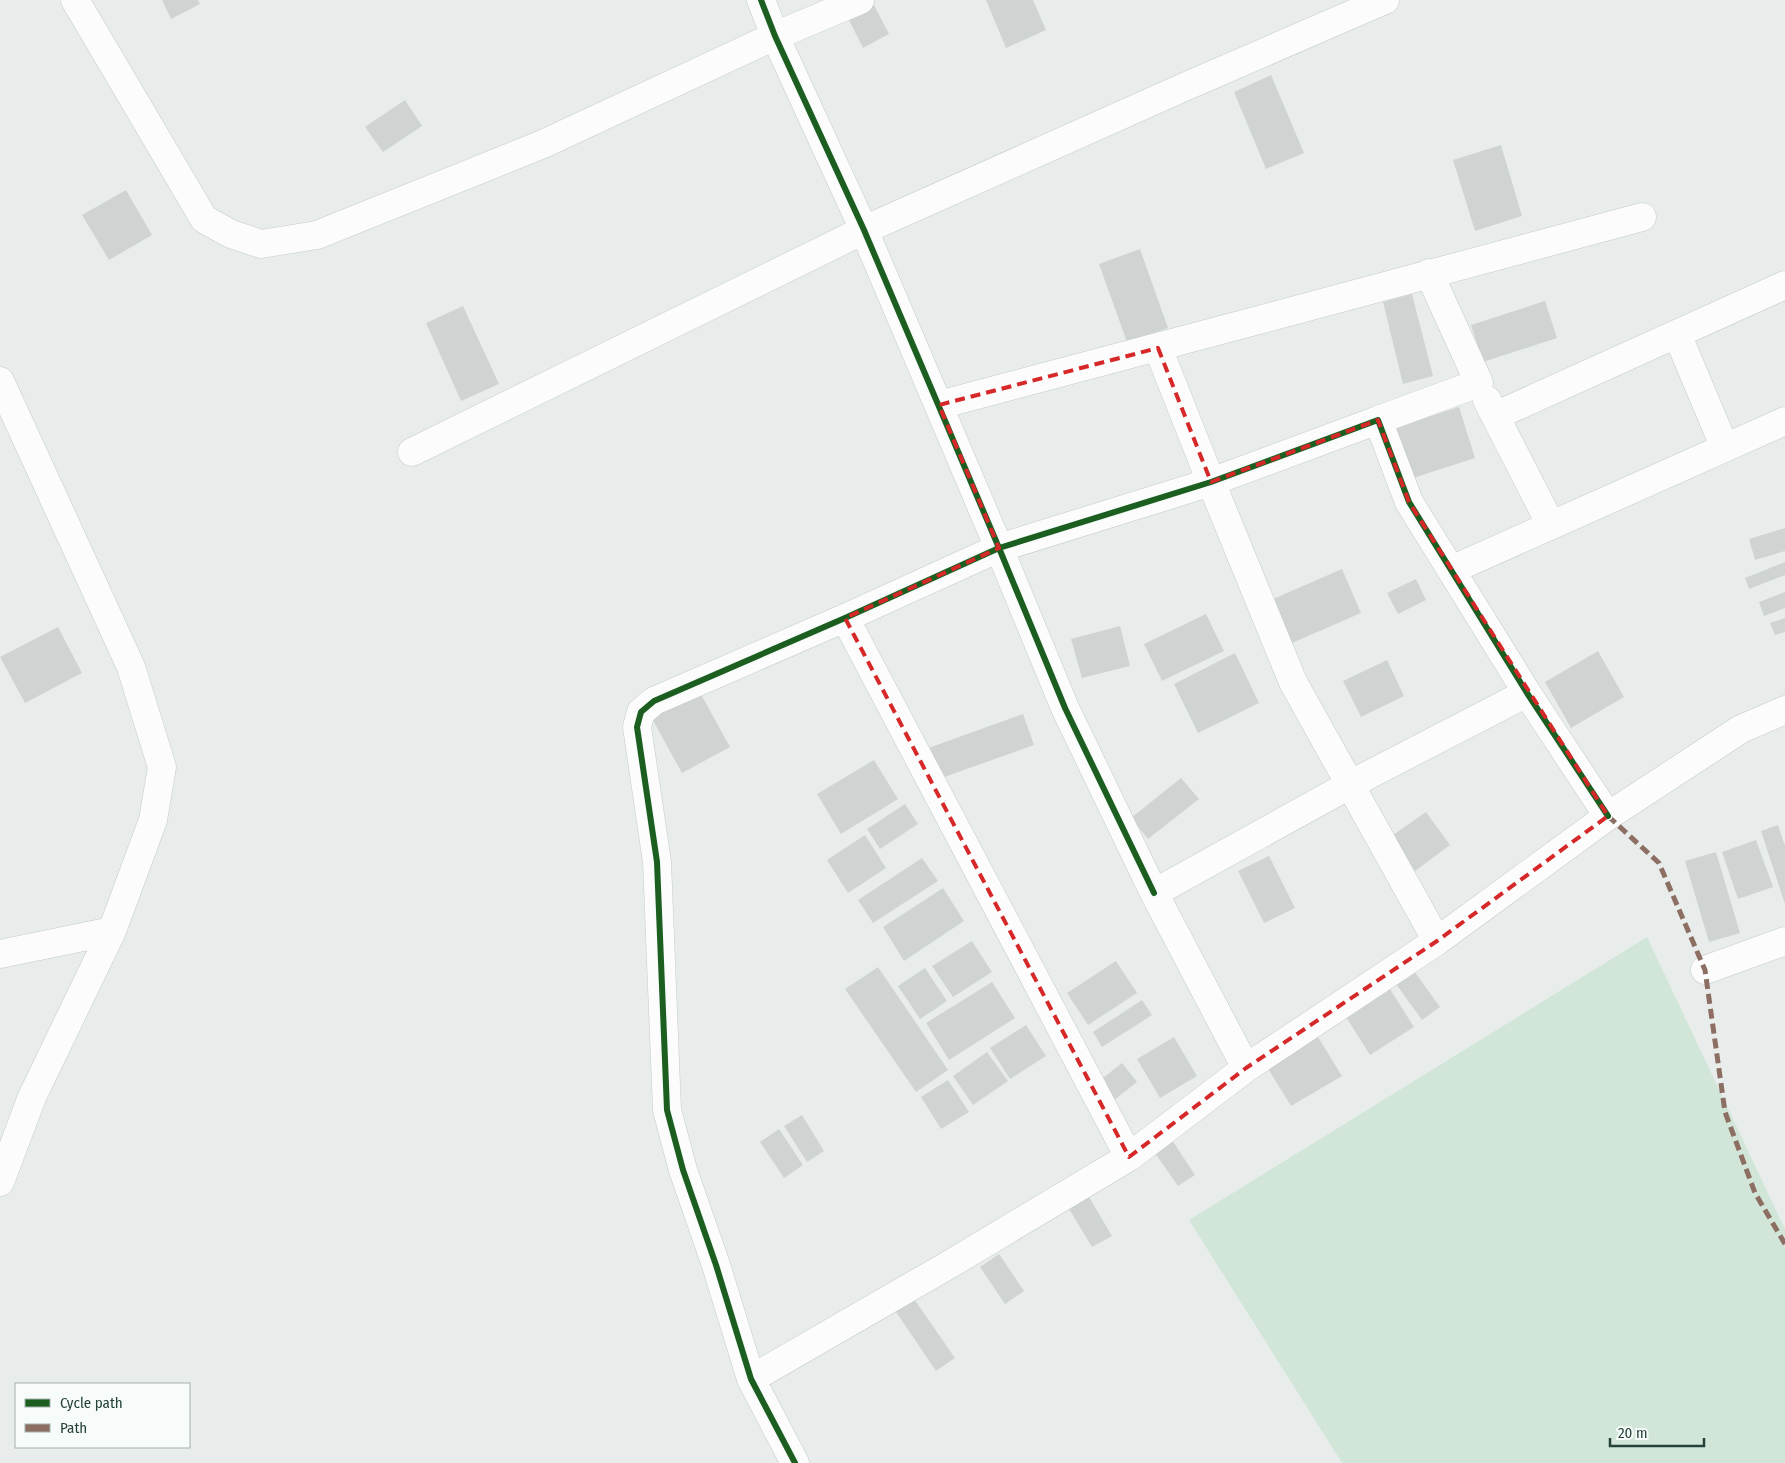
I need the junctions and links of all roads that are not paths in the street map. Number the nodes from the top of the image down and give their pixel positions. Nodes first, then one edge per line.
1 (75, 0) edge
2 (761, 0) edge
3 (860, 0) edge
4 (1385, 0) edge
5 (1332, 10) edge
6 (775, 36) junction
7 (1642, 217) dead end
8 (864, 230) junction
9 (1429, 273) junction
10 (1785, 285) edge
11 (1677, 334) junction
12 (1158, 348) junction
13 (0, 382) edge
14 (1479, 383) junction
15 (939, 405) junction
16 (1495, 416) junction
17 (1378, 420) junction
18 (1785, 421) edge
19 (1725, 448) junction
20 (412, 452) dead end
21 (1210, 482) junction
22 (1551, 525) junction
23 (999, 548) junction
24 (1451, 570) junction
25 (845, 618) junction
26 (1527, 693) junction
27 (1785, 710) edge
28 (1351, 784) junction
29 (1608, 816) junction
30 (1154, 893) junction
31 (112, 931) junction
32 (1437, 941) junction
33 (1785, 941) edge
34 (0, 954) edge
35 (1705, 970) dead end
36 (1246, 1068) junction
37 (1129, 1157) junction
38 (0, 1182) edge
39 (751, 1379) junction
40 (795, 1463) edge

1 - 6 street
2 - 6 street
3 - 6 street
4 - 5 street
5 - 8 street
6 - 8 street
7 - 9 street
8 - 15 street
8 - 20 street
9 - 12 street
9 - 14 street
10 - 11 street
11 - 16 street
11 - 19 street
12 - 15 street
12 - 21 street
13 - 31 street
14 - 16 street
14 - 17 street
15 - 23 street
16 - 22 street
17 - 21 street
17 - 24 street
18 - 19 street
19 - 22 street
21 - 23 street
21 - 28 street
22 - 24 street
23 - 25 street
23 - 30 street
24 - 26 street
25 - 37 street
25 - 39 street
26 - 28 street
26 - 29 street
27 - 29 street
28 - 30 street
28 - 32 street
29 - 32 street
30 - 36 street
31 - 34 street
31 - 38 street
32 - 36 street
33 - 35 street
36 - 37 street
37 - 39 street
39 - 40 street

